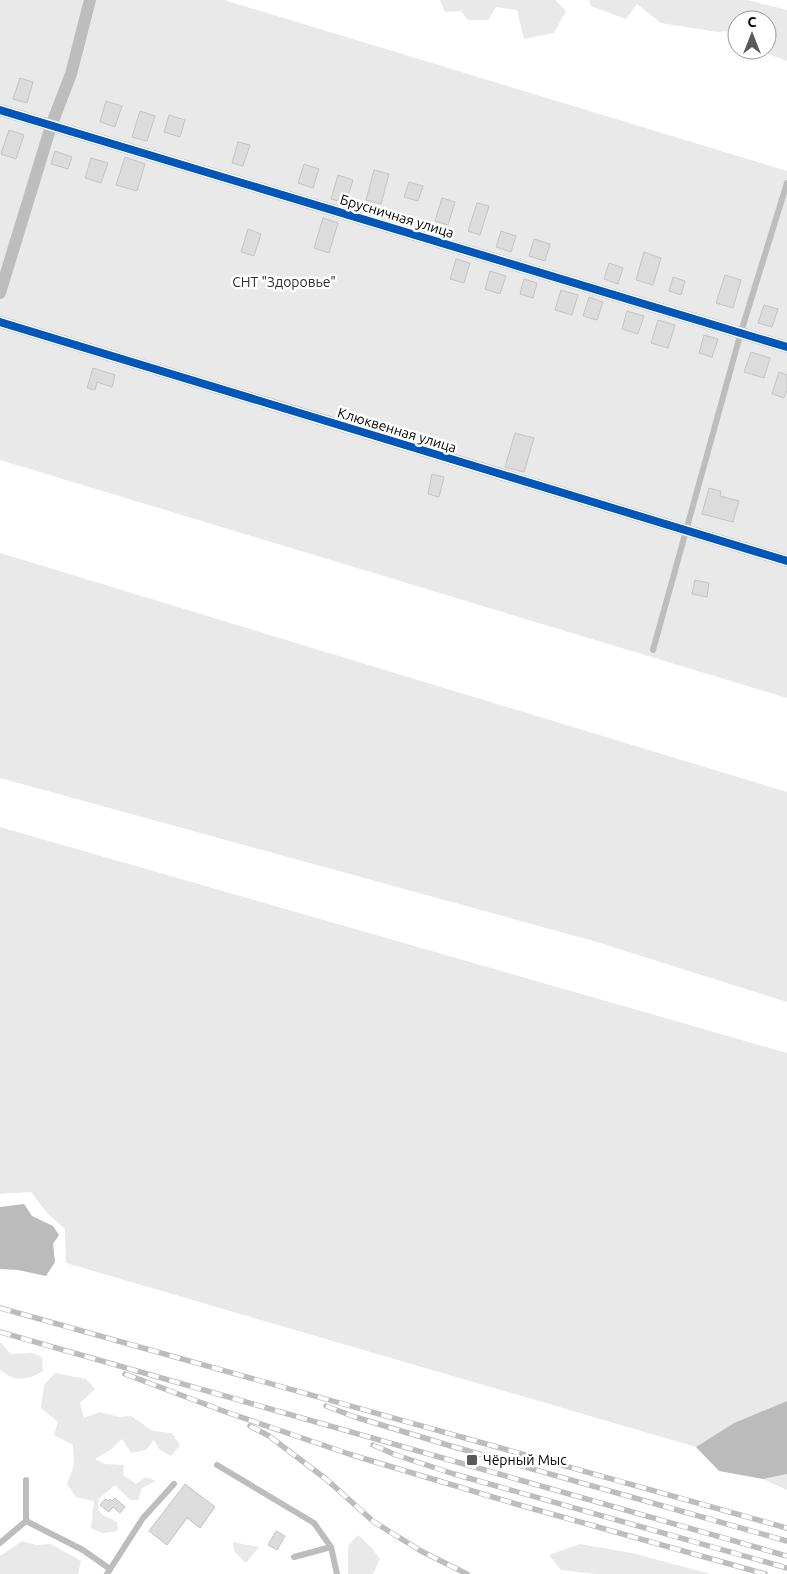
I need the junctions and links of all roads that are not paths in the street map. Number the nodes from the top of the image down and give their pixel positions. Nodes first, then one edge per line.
1 (90, 0) edge
2 (0, 110) edge
3 (51, 126) junction
4 (787, 183) edge
5 (0, 293) edge
6 (0, 322) edge
7 (741, 332) junction
8 (787, 347) edge
9 (684, 530) junction
10 (787, 561) edge
11 (653, 650) dead end
12 (217, 1465) dead end
13 (26, 1480) dead end
14 (174, 1484) dead end
15 (26, 1522) junction
16 (0, 1543) edge
17 (331, 1547) junction
18 (294, 1557) dead end
19 (109, 1572) edge
20 (337, 1574) edge

1 - 3 street
2 - 3 street, Брусничная улица
3 - 5 street
3 - 7 street, Брусничная улица
4 - 7 lane
6 - 9 street, Клюквенная улица
7 - 8 street, Брусничная улица
7 - 9 lane
9 - 10 street, Клюквенная улица
9 - 11 lane
12 - 17 lane
13 - 15 lane
14 - 19 lane
15 - 16 lane
15 - 19 lane
17 - 18 lane
17 - 20 lane

